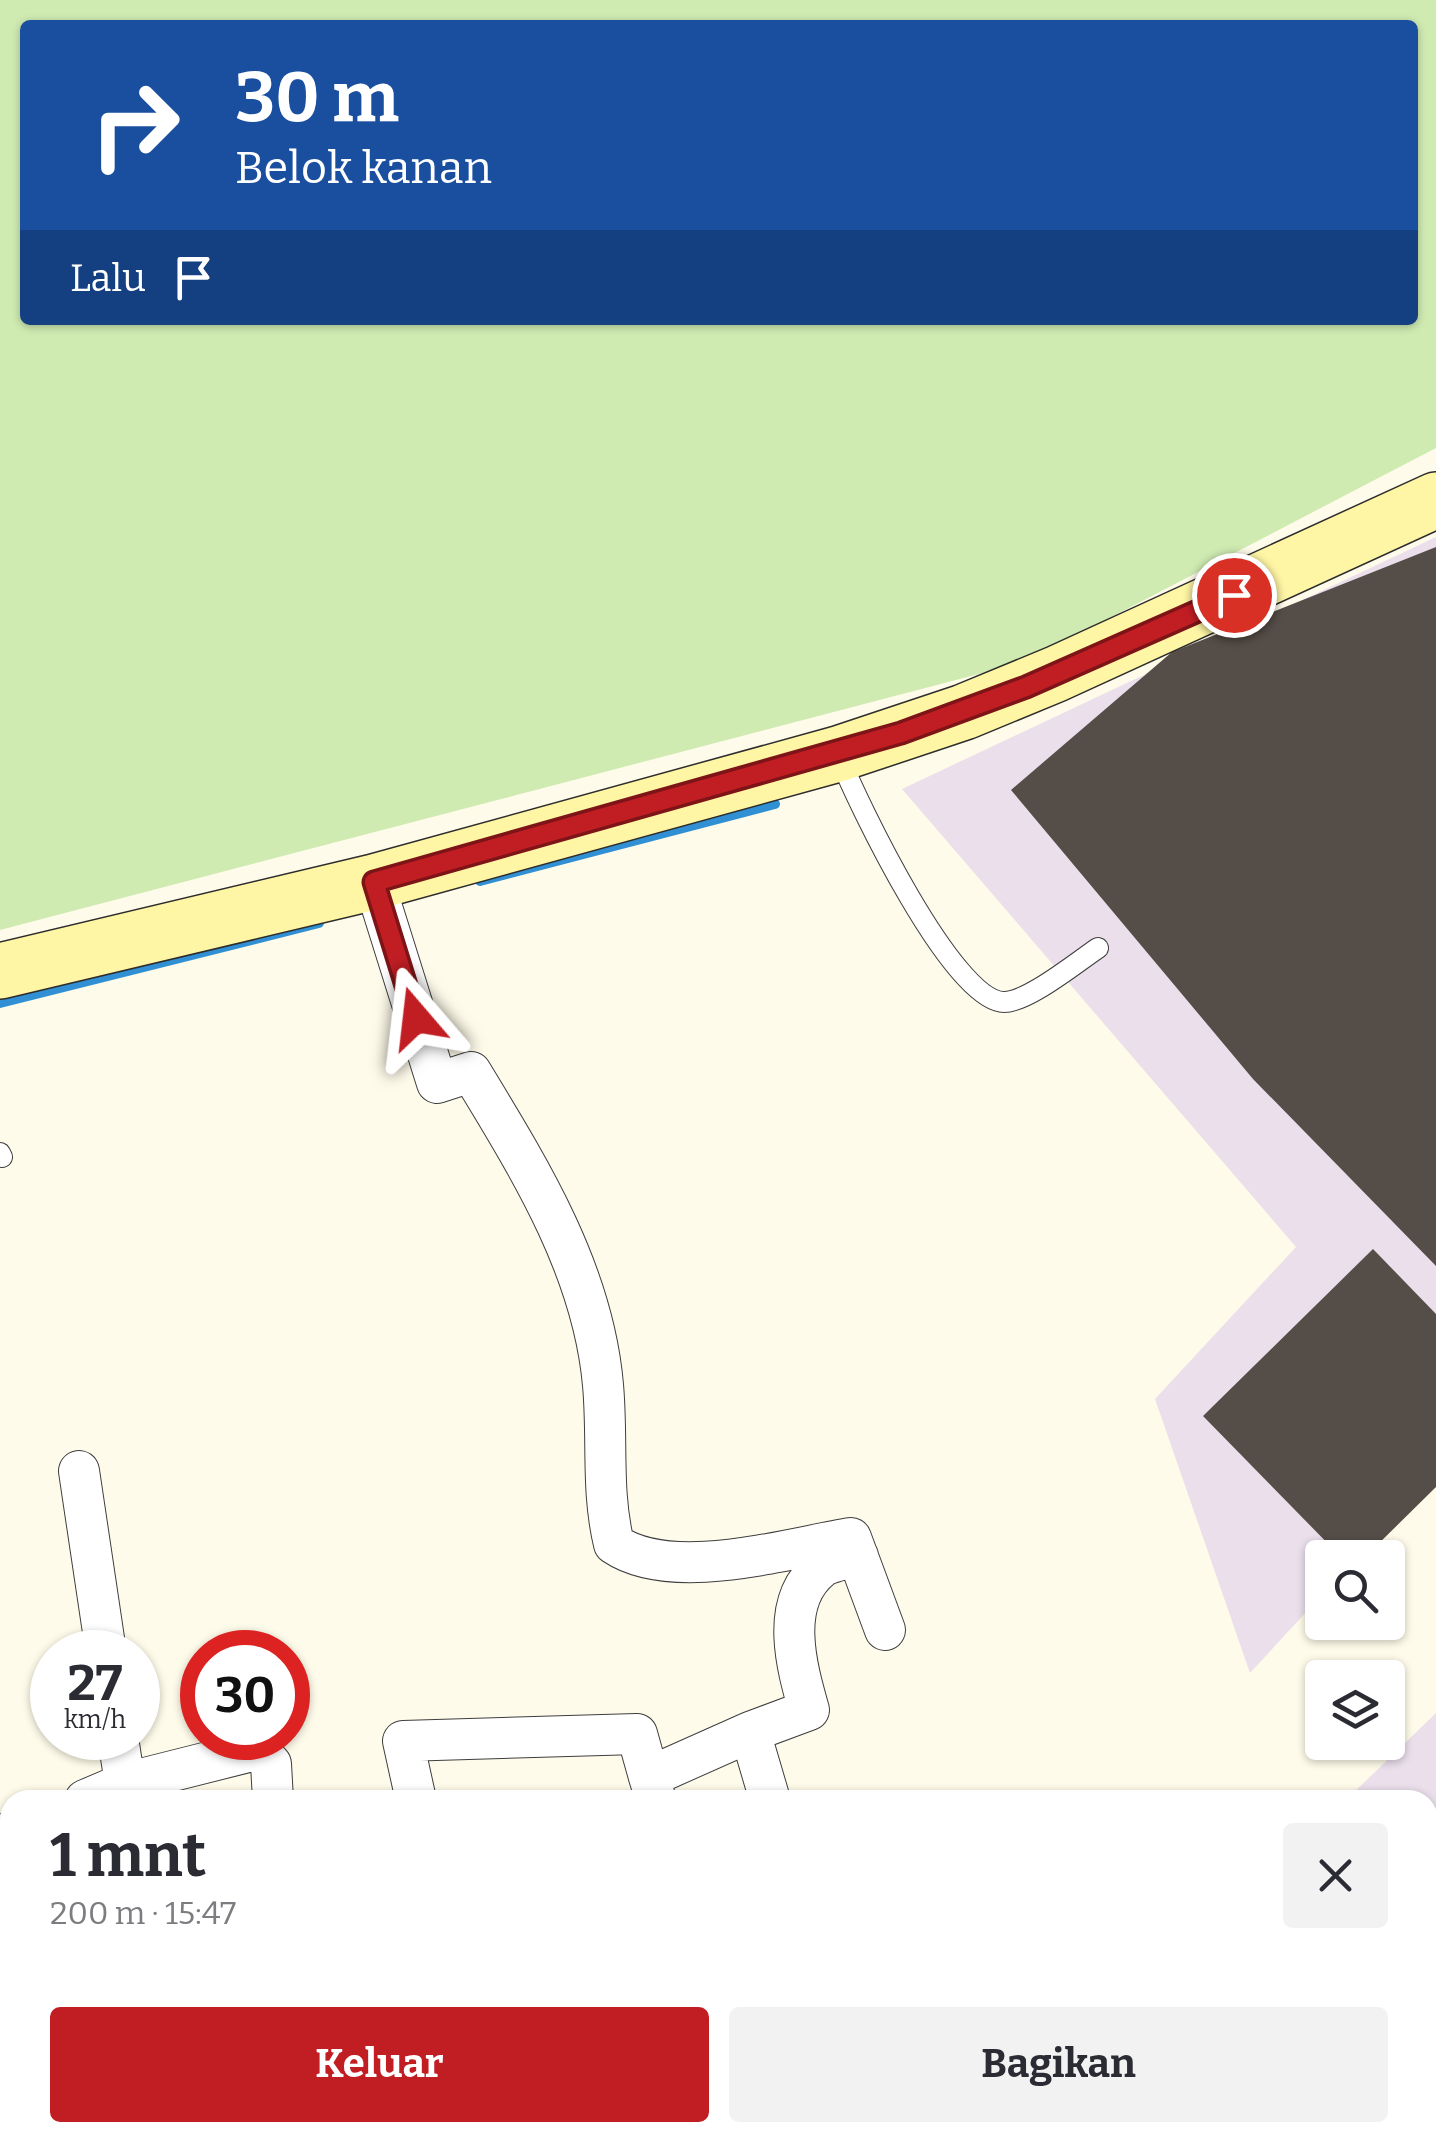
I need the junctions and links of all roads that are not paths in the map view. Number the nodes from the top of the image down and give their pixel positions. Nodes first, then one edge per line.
1 (1436, 500) edge
2 (838, 754) junction
3 (379, 898) junction
4 (1098, 948) dead end
5 (0, 971) edge
6 (79, 1471) dead end
7 (858, 1556) junction
8 (103, 1630) edge
9 (885, 1630) dead end
10 (750, 1732) junction
11 (121, 1760) edge
12 (125, 1783) junction
13 (652, 1788) edge
14 (109, 1790) edge
15 (273, 1790) edge
16 (414, 1790) edge
17 (767, 1790) edge

1 - 2 street
2 - 3 street
2 - 4 lane
3 - 5 street
3 - 7 street
6 - 8 street
7 - 9 street
7 - 10 street
10 - 13 street
10 - 17 street
11 - 12 street
12 - 14 street
12 - 15 street
13 - 16 street

